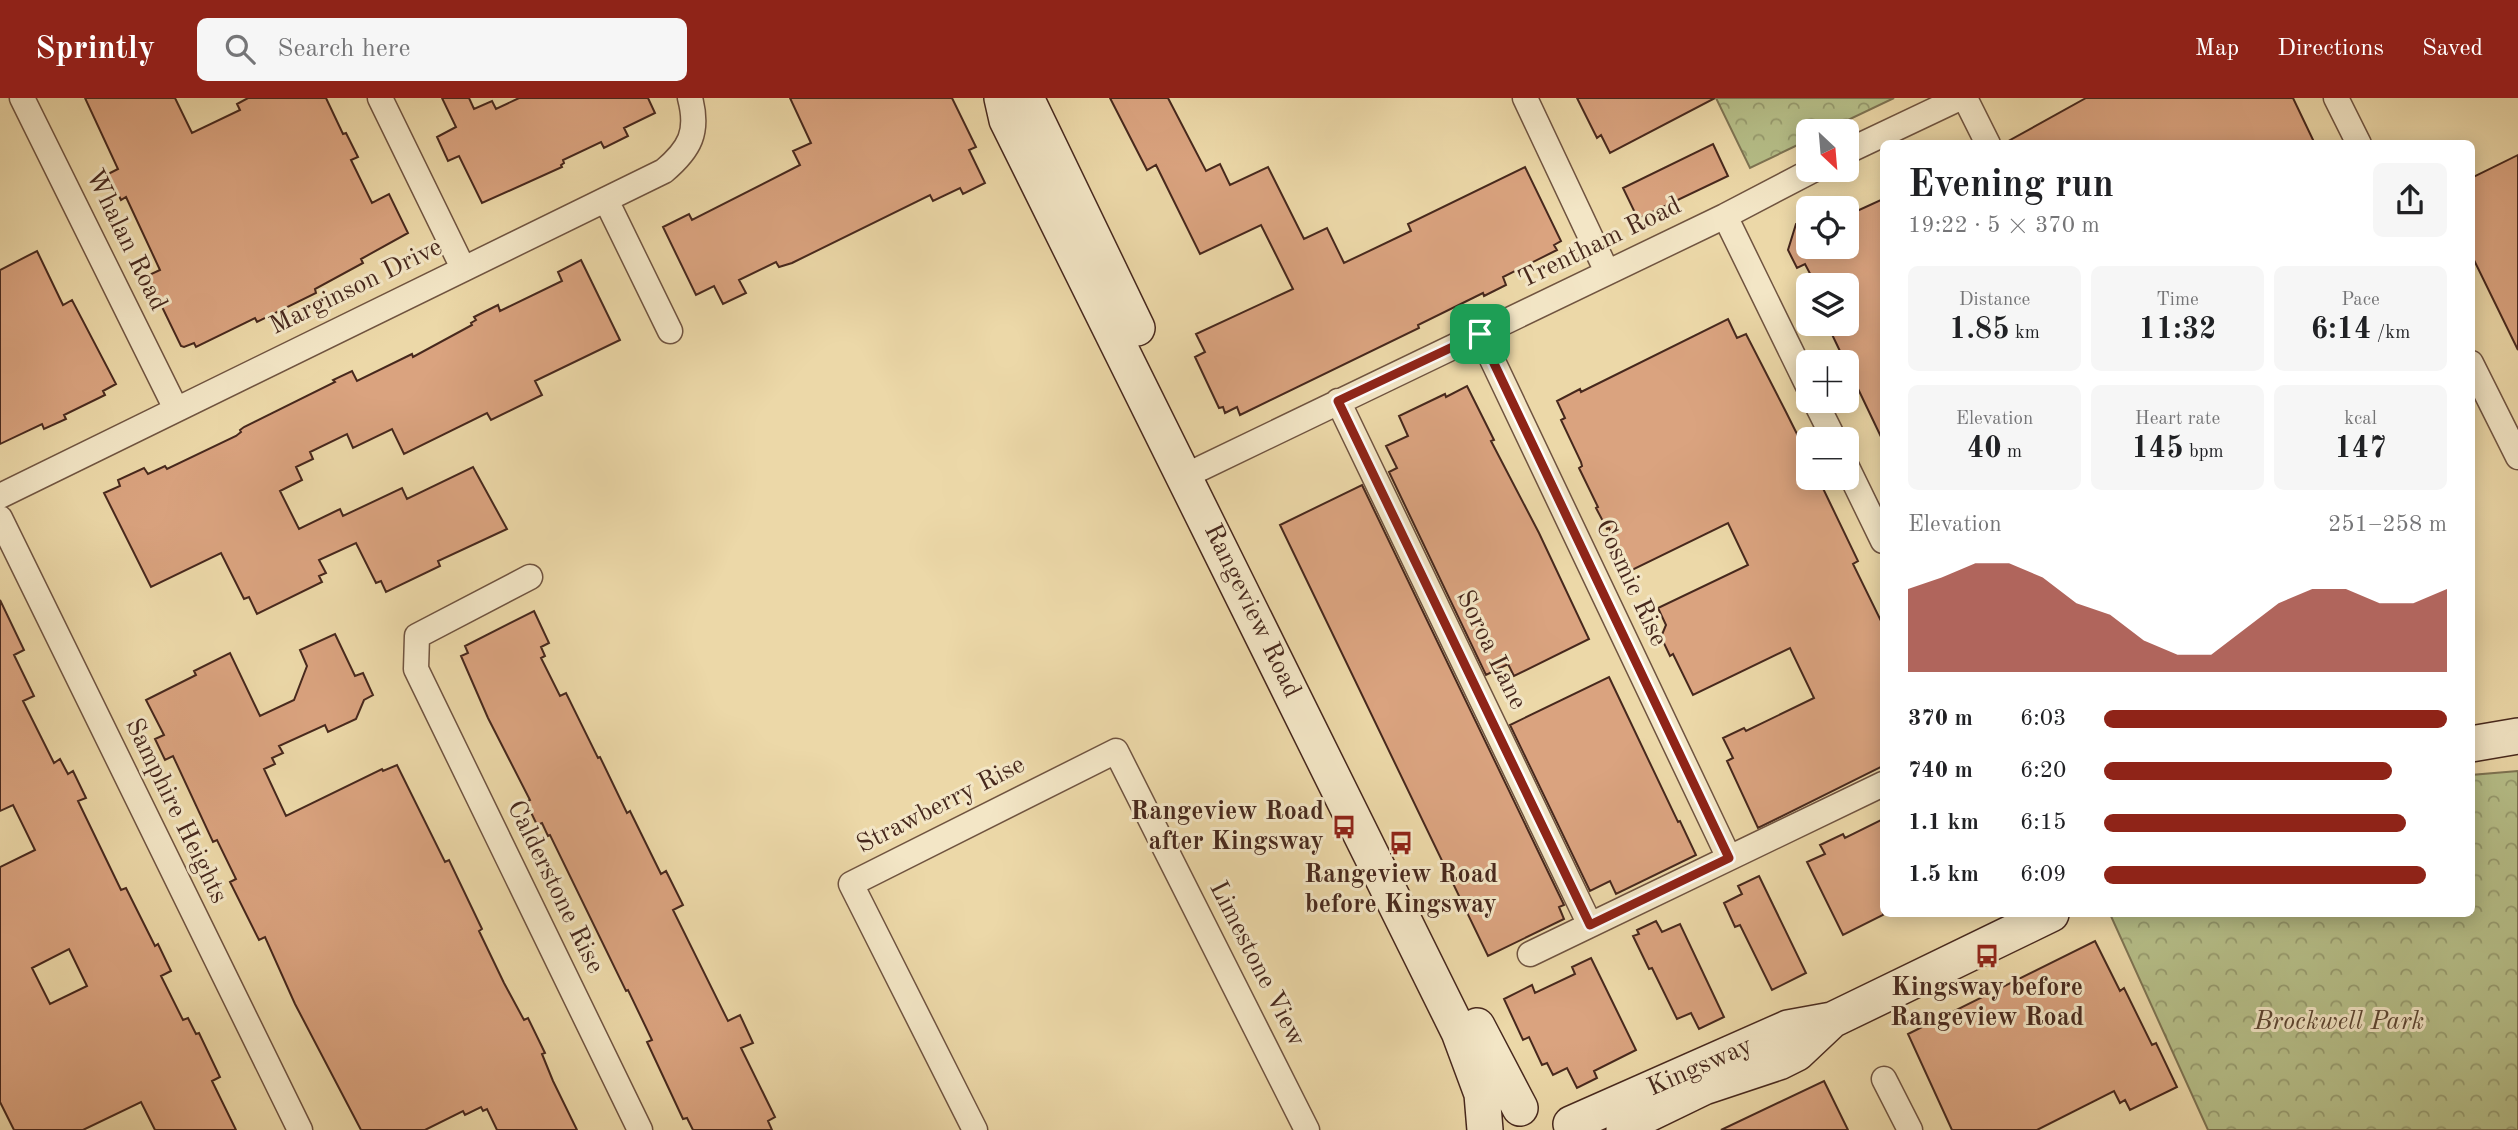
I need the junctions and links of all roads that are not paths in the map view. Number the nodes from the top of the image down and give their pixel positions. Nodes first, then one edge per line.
1 (22, 98) edge
2 (380, 98) edge
3 (690, 98) edge
4 (1002, 98) edge
5 (1026, 98) edge
6 (1525, 98) edge
7 (1963, 98) edge
8 (2336, 98) edge
9 (1986, 140) edge
10 (2357, 140) edge
11 (1859, 146) edge
12 (1796, 179) edge
13 (606, 200) junction
14 (1725, 216) junction
15 (463, 268) junction
16 (1607, 272) junction
17 (670, 331) dead end
18 (1480, 334) junction
19 (1796, 361) edge
20 (2475, 371) edge
21 (1338, 401) junction
22 (176, 409) junction
23 (2518, 457) edge
24 (1194, 471) junction
25 (1858, 490) edge
26 (0, 496) edge
27 (0, 518) edge
28 (1880, 535) edge
29 (530, 577) dead end
30 (2518, 736) edge
31 (2475, 741) edge
32 (1116, 751) joint
33 (1880, 785) edge
34 (1729, 858) junction
35 (1396, 882) junction
36 (2045, 917) edge
37 (1590, 925) junction
38 (1530, 954) dead end
39 (1832, 1020) junction
40 (1884, 1079) dead end
41 (1520, 1108) junction
42 (1573, 1127) edge
43 (300, 1130) edge
44 (640, 1130) edge
45 (975, 1130) edge
46 (1307, 1130) edge
47 (1485, 1130) edge
48 (1491, 1130) edge
49 (1624, 1130) edge
50 (1910, 1130) edge

1 - 22 street, Whalan Road
2 - 15 street
3 - 13 street, Marginson Drive
4 - 24 street, Rangeview Road
5 - 24 street, Rangeview Road
6 - 16 street
7 - 9 street
7 - 11 street
8 - 10 street
12 - 14 street, Trentham Road
13 - 15 street, Marginson Drive
13 - 17 street
14 - 16 street, Trentham Road
14 - 19 street
15 - 22 street, Marginson Drive
16 - 18 street, Trentham Road
18 - 21 street, Trentham Road
18 - 34 street, Cosmic Rise
20 - 23 street
21 - 24 street, Trentham Road
21 - 37 street, Soroa Lane
22 - 26 street, Marginson Drive
24 - 35 street, Rangeview Road
25 - 28 street
27 - 43 street, Samphire Heights
29 - 44 street, Calderstone Rise
30 - 31 street
32 - 45 street, Strawberry Rise
32 - 46 street, Limestone View
33 - 34 street
34 - 37 street
35 - 41 street, Rangeview Road
35 - 47 street, Rangeview Road
36 - 39 street, Kingsway
37 - 38 street
39 - 42 street, Kingsway
39 - 49 street, Kingsway
40 - 50 street
41 - 42 street
41 - 48 street

